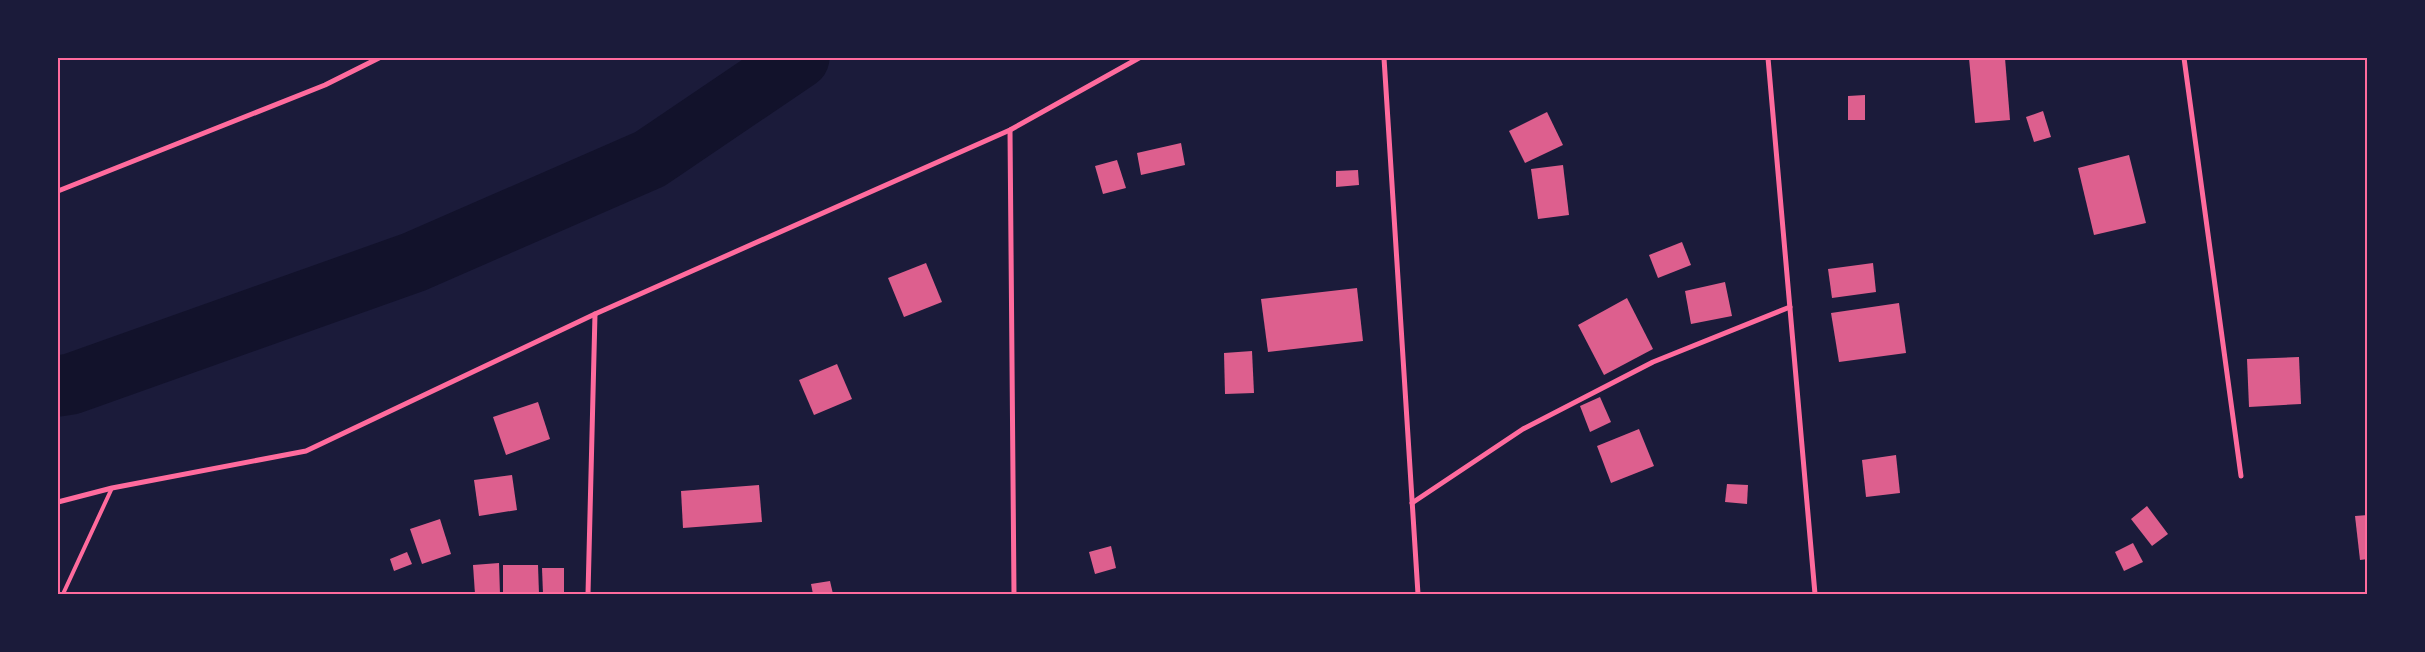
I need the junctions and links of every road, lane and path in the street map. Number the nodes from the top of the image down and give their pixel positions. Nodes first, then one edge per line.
1 (380, 58) edge
2 (1139, 58) edge
3 (1384, 58) edge
4 (1768, 58) edge
5 (2184, 58) edge
6 (1010, 130) junction
7 (58, 191) edge
8 (1790, 307) junction
9 (595, 314) junction
10 (2241, 476) dead end
11 (112, 488) junction
12 (58, 502) edge
13 (1412, 503) junction
14 (63, 594) edge
15 (588, 594) edge
16 (1014, 594) edge
17 (1418, 594) edge
18 (1815, 594) edge

1 - 7 street
2 - 6 street
3 - 13 street
4 - 8 street
5 - 10 street
6 - 9 street
6 - 16 street
8 - 13 street
8 - 18 street
9 - 11 street
9 - 15 street
11 - 12 street
11 - 14 lane
13 - 17 street

